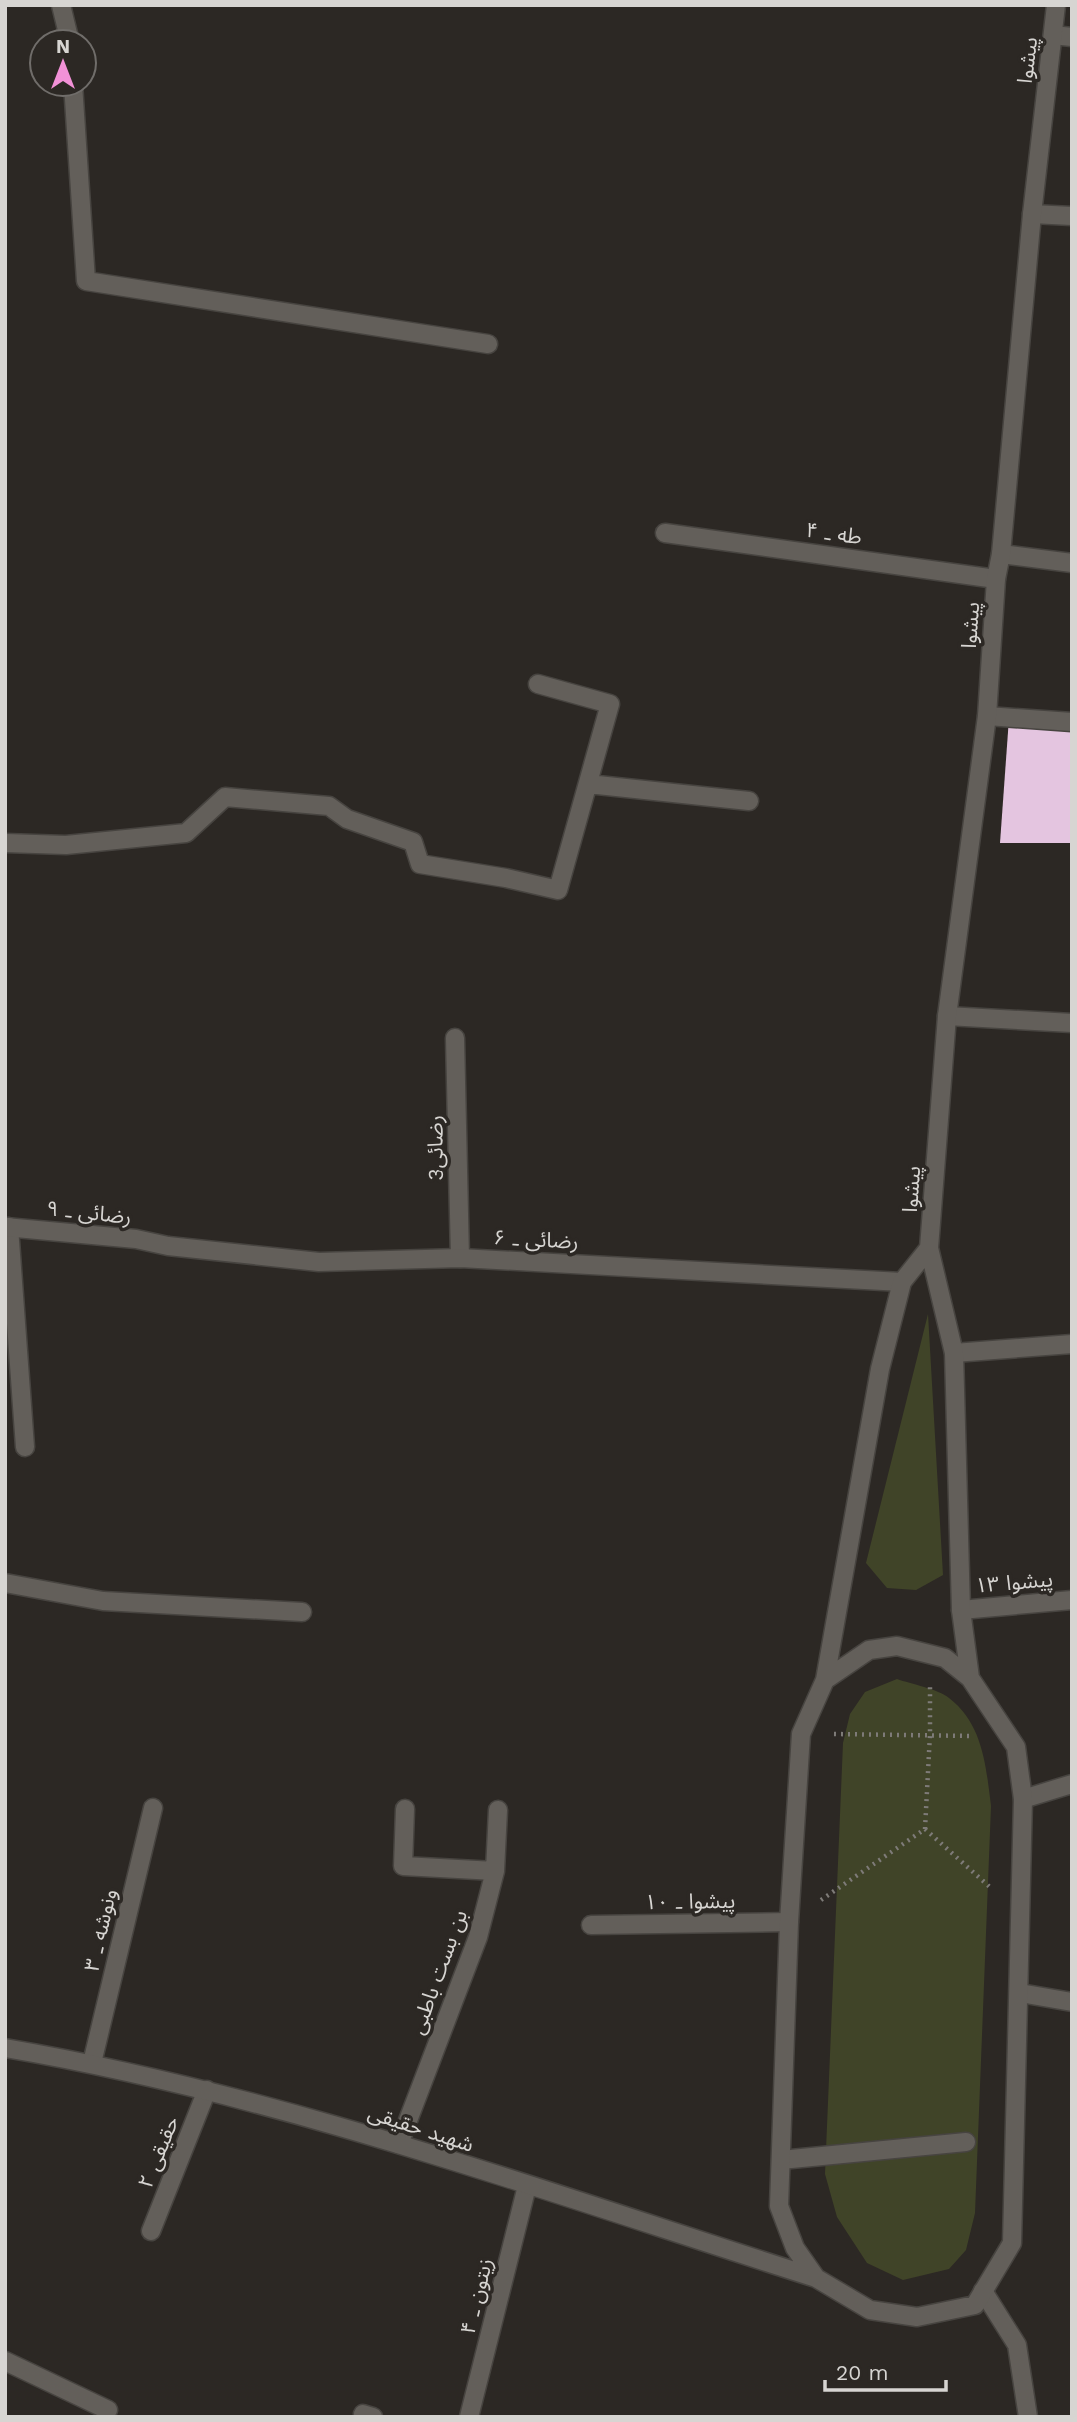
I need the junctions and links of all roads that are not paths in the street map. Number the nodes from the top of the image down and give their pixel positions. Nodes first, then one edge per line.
1 (61, 5) edge
2 (1056, 5) edge
3 (67, 28) edge
4 (1053, 35) junction
5 (1072, 37) edge
6 (74, 98) edge
7 (1032, 214) junction
8 (1072, 216) edge
9 (488, 344) dead end
10 (665, 533) dead end
11 (1001, 554) junction
12 (1072, 564) edge
13 (996, 579) junction
14 (538, 684) dead end
15 (987, 716) junction
16 (1072, 722) edge
17 (588, 784) junction
18 (749, 801) dead end
19 (5, 843) edge
20 (947, 1016) junction
21 (1072, 1023) edge
22 (455, 1038) dead end
23 (7, 1227) edge
24 (168, 1246) joint
25 (929, 1248) junction
26 (460, 1258) junction
27 (902, 1282) junction
28 (1072, 1344) edge
29 (954, 1353) junction
30 (25, 1447) dead end
31 (5, 1583) edge
32 (1072, 1600) edge
33 (961, 1610) junction
34 (302, 1612) dead end
35 (970, 1678) junction
36 (825, 1680) junction
37 (1072, 1784) edge
38 (1023, 1799) junction
39 (153, 1808) dead end
40 (404, 1809) dead end
41 (498, 1810) dead end
42 (495, 1871) junction
43 (789, 1922) junction
44 (591, 1925) dead end
45 (1020, 1993) junction
46 (1072, 2002) edge
47 (5, 2048) edge
48 (92, 2063) junction
49 (207, 2090) junction
50 (966, 2142) dead end
51 (399, 2144) junction
52 (781, 2160) junction
53 (527, 2186) junction
54 (151, 2231) dead end
55 (816, 2277) junction
56 (983, 2291) junction
57 (5, 2361) edge
58 (108, 2410) dead end
59 (470, 2417) edge
60 (1028, 2417) edge

1 - 3 street
2 - 4 street, پیشوا
4 - 5 street
4 - 7 street, پیشوا
6 - 9 street
7 - 8 street
7 - 11 street, پیشوا
10 - 13 street, طه ـ ۴
11 - 12 street
11 - 13 street, پیشوا
13 - 15 street, پیشوا
14 - 17 street
15 - 16 street
15 - 20 street, پیشوا
17 - 18 street
17 - 19 street
20 - 21 street
20 - 25 street, پیشوا
22 - 26 street, رضائی3
23 - 24 street, رضائی ـ ۹
23 - 30 street
24 - 26 street, رضائی ـ ۶
25 - 27 street
25 - 29 street, پیشوا
26 - 27 street, رضائی ـ ۶
27 - 36 street
28 - 29 street
29 - 33 street, پیشوا
31 - 34 street
32 - 33 street, پیشوا ۱۳
33 - 35 street, پیشوا
35 - 36 street
35 - 38 street
36 - 43 street
37 - 38 street
38 - 45 street
39 - 48 street, ونوشه ـ ۳
40 - 42 street
41 - 42 street, بن بست باطبی
42 - 51 street, بن بست باطبی
43 - 44 street, پیشوا ـ ۱۰
43 - 52 street
45 - 46 street
45 - 56 street
47 - 48 street, شهید حقیقی
48 - 49 street, شهید حقیقی
49 - 51 street, شهید حقیقی
49 - 54 street, حقیقی ۲
50 - 52 street
51 - 53 street, شهید حقیقی
52 - 55 street
53 - 55 street, شهید حقیقی
53 - 59 street, زیتون ـ ۴
55 - 56 street
56 - 60 street
57 - 58 street

